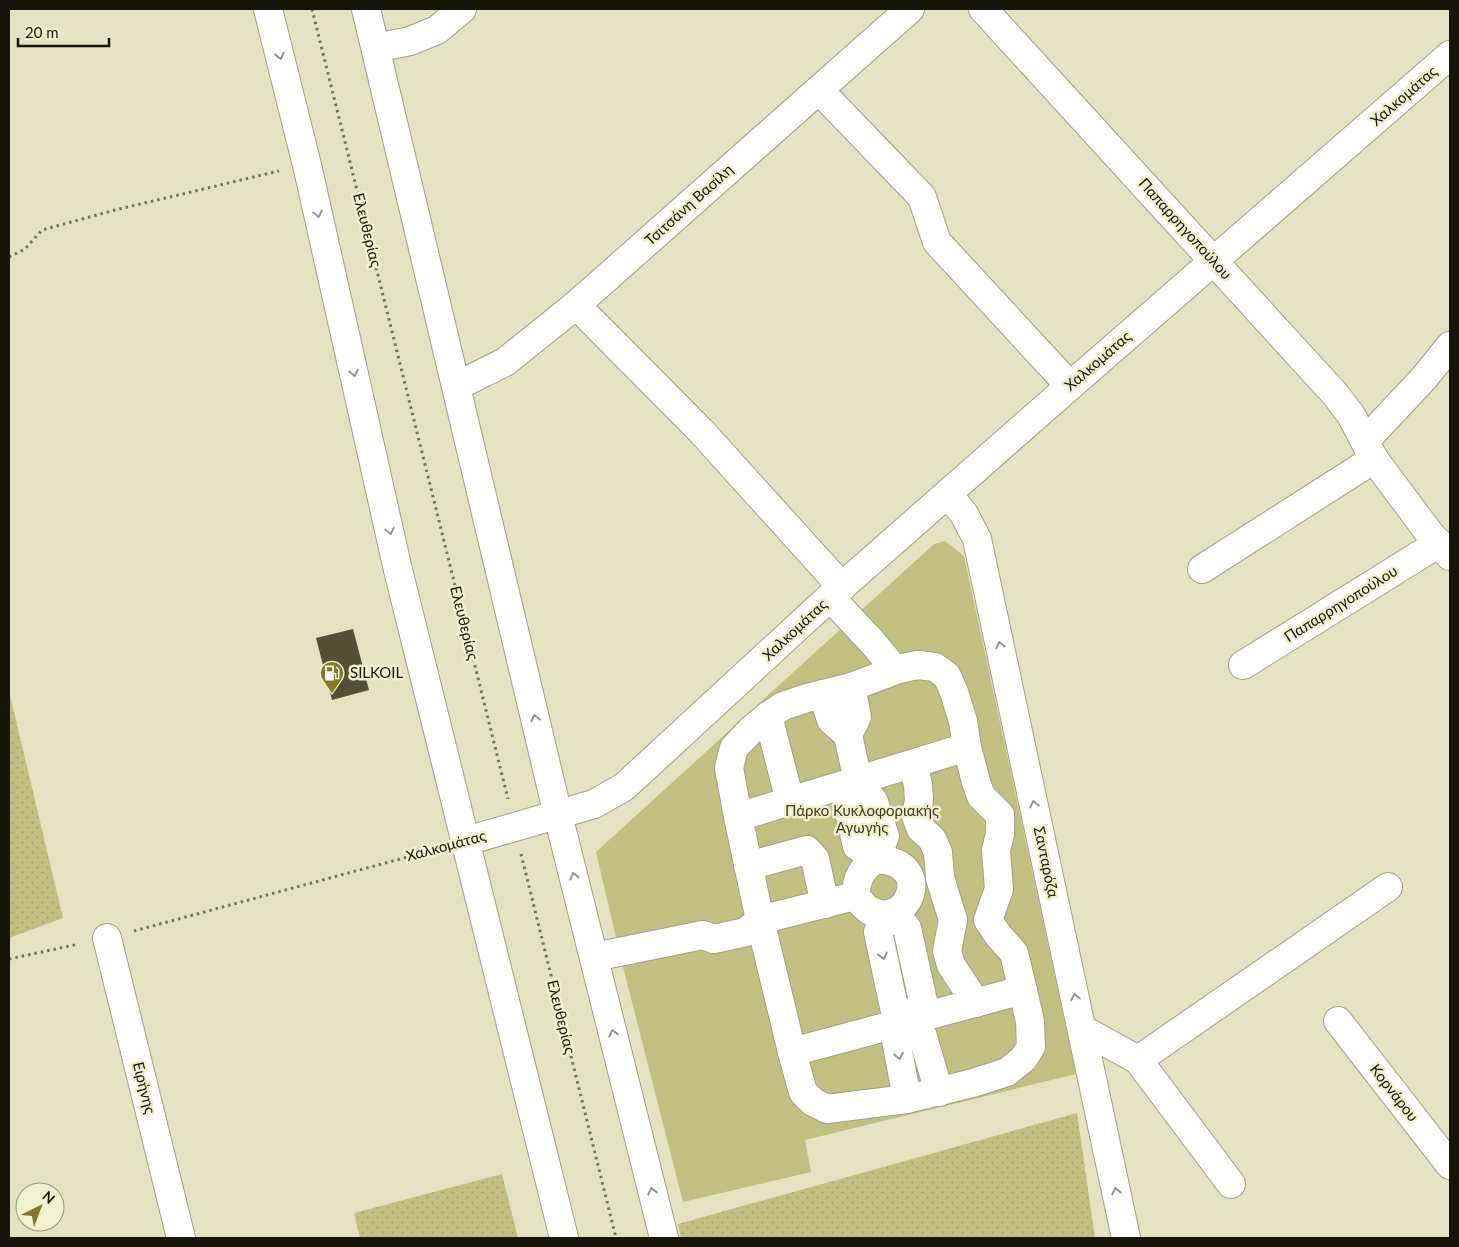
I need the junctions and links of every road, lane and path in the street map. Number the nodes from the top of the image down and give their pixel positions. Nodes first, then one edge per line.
1 (268, 9) edge
2 (312, 9) edge
3 (366, 9) edge
4 (462, 9) edge
5 (910, 9) edge
6 (983, 9) edge
7 (376, 48) junction
8 (1450, 55) edge
9 (819, 90) junction
10 (307, 165) junction
11 (9, 257) edge
12 (1214, 260) junction
13 (576, 305) junction
14 (1450, 346) edge
15 (457, 386) junction
16 (1070, 386) junction
17 (1370, 450) junction
18 (948, 494) junction
19 (1444, 550) edge
20 (1202, 569) dead end
21 (836, 592) junction
22 (1243, 665) dead end
23 (899, 669) junction
24 (851, 687) junction
25 (823, 694) junction
26 (768, 716) junction
27 (848, 735) junction
28 (967, 747) junction
29 (913, 764) junction
30 (858, 781) junction
31 (790, 801) junction
32 (558, 815) junction
33 (738, 817) junction
34 (515, 828) junction
35 (466, 841) junction
36 (876, 859) junction
37 (748, 866) junction
38 (940, 878) junction
39 (912, 886) junction
40 (1388, 887) dead end
41 (855, 896) junction
42 (825, 904) junction
43 (892, 913) junction
44 (760, 920) junction
45 (107, 938) junction
46 (594, 957) junction
47 (9, 958) edge
48 (1023, 990) junction
49 (976, 1003) junction
50 (914, 1019) junction
51 (1338, 1021) dead end
52 (1082, 1029) junction
53 (792, 1052) junction
54 (1138, 1060) junction
55 (939, 1092) junction
56 (907, 1099) junction
57 (1450, 1166) edge
58 (1231, 1184) dead end
59 (181, 1238) edge
60 (564, 1238) edge
61 (616, 1238) edge
62 (664, 1238) edge
63 (1126, 1238) edge

1 -> 10 street
2 - 34 path, Ελευθερίας
3 - 7 street
4 - 7 street
5 - 9 street, Τσιτσάνη Βασίλη
6 - 12 street, Παπαρρηγοπούλου
7 - 15 street
8 - 12 street, Χαλκομάτας
9 - 13 street, Τσιτσάνη Βασίλη
9 - 16 street
10 - 11 path
10 -> 35 street
12 - 16 street, Χαλκομάτας
12 - 17 street, Παπαρρηγοπούλου
13 - 15 street, Τσιτσάνη Βασίλη
13 - 21 street
14 - 17 street
32 -> 15 street
16 - 18 street, Χαλκομάτας
17 - 19 street, Παπαρρηγοπούλου
17 - 20 street
18 - 21 street, Χαλκομάτας
52 -> 18 street, Σανταρόζα
19 - 22 street, Παπαρρηγοπούλου
21 - 23 street
21 - 32 street, Χαλκομάτας
23 - 24 street
23 - 28 street
24 - 25 street
24 - 27 street
25 - 26 street
25 - 27 street
26 - 31 street
26 - 33 street
27 - 30 street
28 - 29 street
28 - 48 street
29 - 30 street
29 - 38 street
30 - 31 street
30 - 36 street
31 - 33 street
32 - 34 street, Χαλκομάτας
46 -> 32 street
33 - 37 street
34 - 35 street, Χαλκομάτας
34 - 61 path, Ελευθερίας
35 - 45 path, Χαλκομάτας
35 - 60 street
36 - 39 street
36 - 41 street
37 - 42 street
37 - 44 street
38 - 39 street
38 - 49 street
39 - 43 street
40 - 54 street
41 - 42 street
41 - 43 street
42 - 44 street
43 - 50 street
44 - 46 street
44 - 53 street
45 - 47 path, Χαλκομάτας
45 - 59 street, Ειρήνης
62 -> 46 street
48 - 49 street
48 - 55 street
49 - 50 street
50 - 53 street
50 - 55 street
50 -> 56 street
51 - 57 street, Κορνάρου
52 - 54 street
63 -> 52 street, Σανταρόζα
53 - 56 street
54 - 58 street
55 - 56 street

